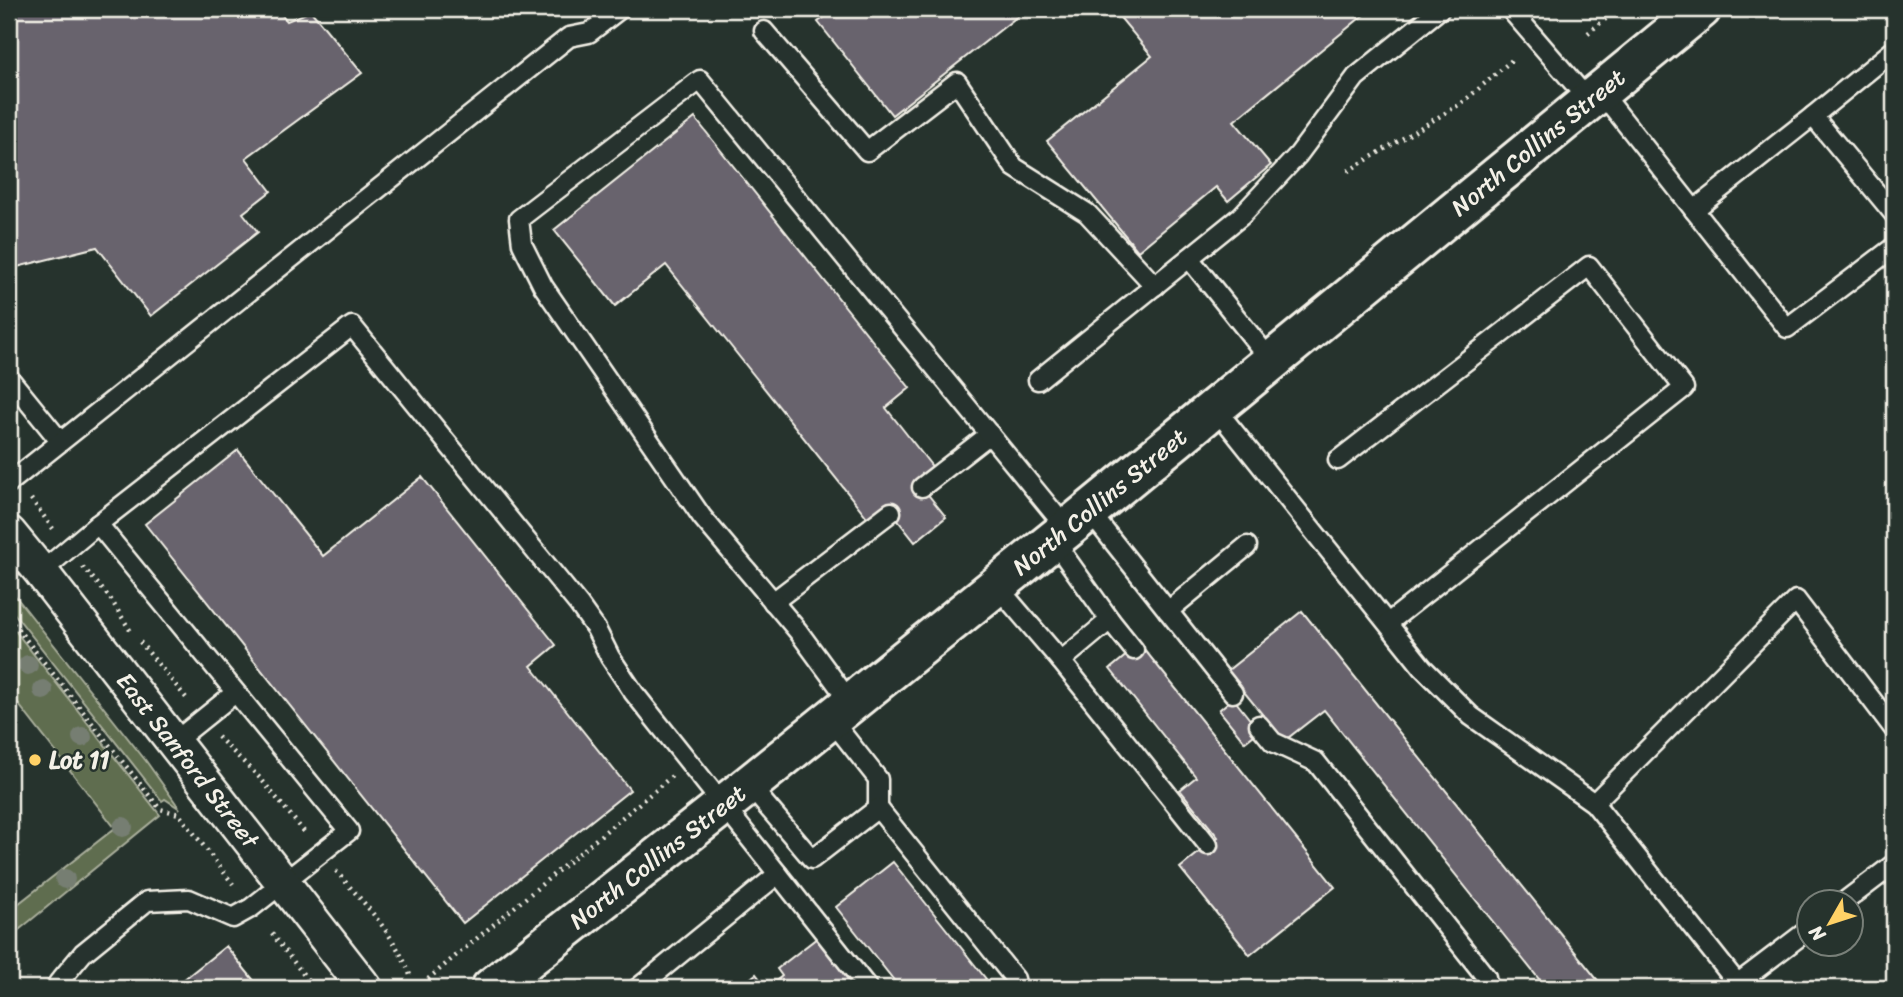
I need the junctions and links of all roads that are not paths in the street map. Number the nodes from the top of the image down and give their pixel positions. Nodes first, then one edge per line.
1 (620, 9) edge
2 (1440, 9) edge
3 (1702, 9) edge
4 (1515, 11) edge
5 (764, 31) dead end
6 (1894, 50) edge
7 (1595, 97) junction
8 (1813, 116) junction
9 (1694, 210) junction
10 (1894, 214) edge
11 (1894, 247) edge
12 (1189, 258) junction
13 (1155, 286) junction
14 (1272, 362) junction
15 (9, 377) edge
16 (1038, 380) dead end
17 (1215, 408) junction
18 (990, 434) junction
19 (60, 441) junction
20 (1338, 460) dead end
21 (9, 482) edge
22 (922, 487) dead end
23 (891, 512) dead end
24 (98, 524) junction
25 (1070, 527) junction
26 (9, 533) edge
27 (1247, 546) dead end
28 (41, 572) junction
29 (996, 585) junction
30 (773, 602) junction
31 (1168, 611) junction
32 (1110, 620) junction
33 (1388, 623) junction
34 (1134, 650) dead end
35 (1060, 661) junction
36 (235, 693) junction
37 (1233, 693) dead end
38 (840, 710) junction
39 (1259, 725) dead end
40 (1894, 729) edge
41 (174, 743) junction
42 (735, 794) junction
43 (1594, 803) junction
44 (878, 808) junction
45 (1208, 845) dead end
46 (1894, 864) edge
47 (778, 874) junction
48 (282, 882) junction
49 (1862, 888) edge
50 (1794, 941) edge
51 (1739, 986) edge
52 (59, 988) edge
53 (365, 988) edge
54 (491, 988) edge
55 (638, 988) edge
56 (868, 988) edge
57 (1017, 988) edge
58 (1488, 988) edge

1 - 19 lane
2 - 12 lane
3 - 7 main road, North Collins Street
4 - 7 lane
5 - 13 lane
6 - 8 lane
7 - 9 lane
7 - 14 main road, North Collins Street
8 - 9 lane
8 - 10 lane
9 - 11 lane
12 - 13 lane
12 - 14 lane
13 - 16 lane
14 - 17 main road, North Collins Street
15 - 19 lane
17 - 25 main road, North Collins Street
17 - 33 lane
18 - 22 lane
18 - 25 lane
18 - 30 lane
19 - 21 lane
20 - 33 lane
23 - 30 lane
24 - 28 lane
24 - 36 lane
24 - 42 lane
25 - 29 main road, North Collins Street
25 - 31 lane
25 - 32 lane
26 - 28 street, East Sanford Street
27 - 31 lane
28 - 41 street, East Sanford Street
29 - 35 lane
29 - 38 main road, North Collins Street
30 - 38 lane
31 - 37 lane
32 - 34 lane
32 - 35 lane
33 - 43 lane
35 - 45 lane
36 - 41 lane
36 - 48 lane
38 - 42 main road, North Collins Street
38 - 44 lane
39 - 58 lane
40 - 43 lane
41 - 48 street, East Sanford Street
42 - 44 lane
42 - 47 lane
42 - 54 main road, North Collins Street
43 - 51 lane
44 - 57 lane
46 - 49 lane
47 - 55 lane
47 - 56 lane
48 - 52 lane
48 - 53 street, East Sanford Street
50 - 51 lane

